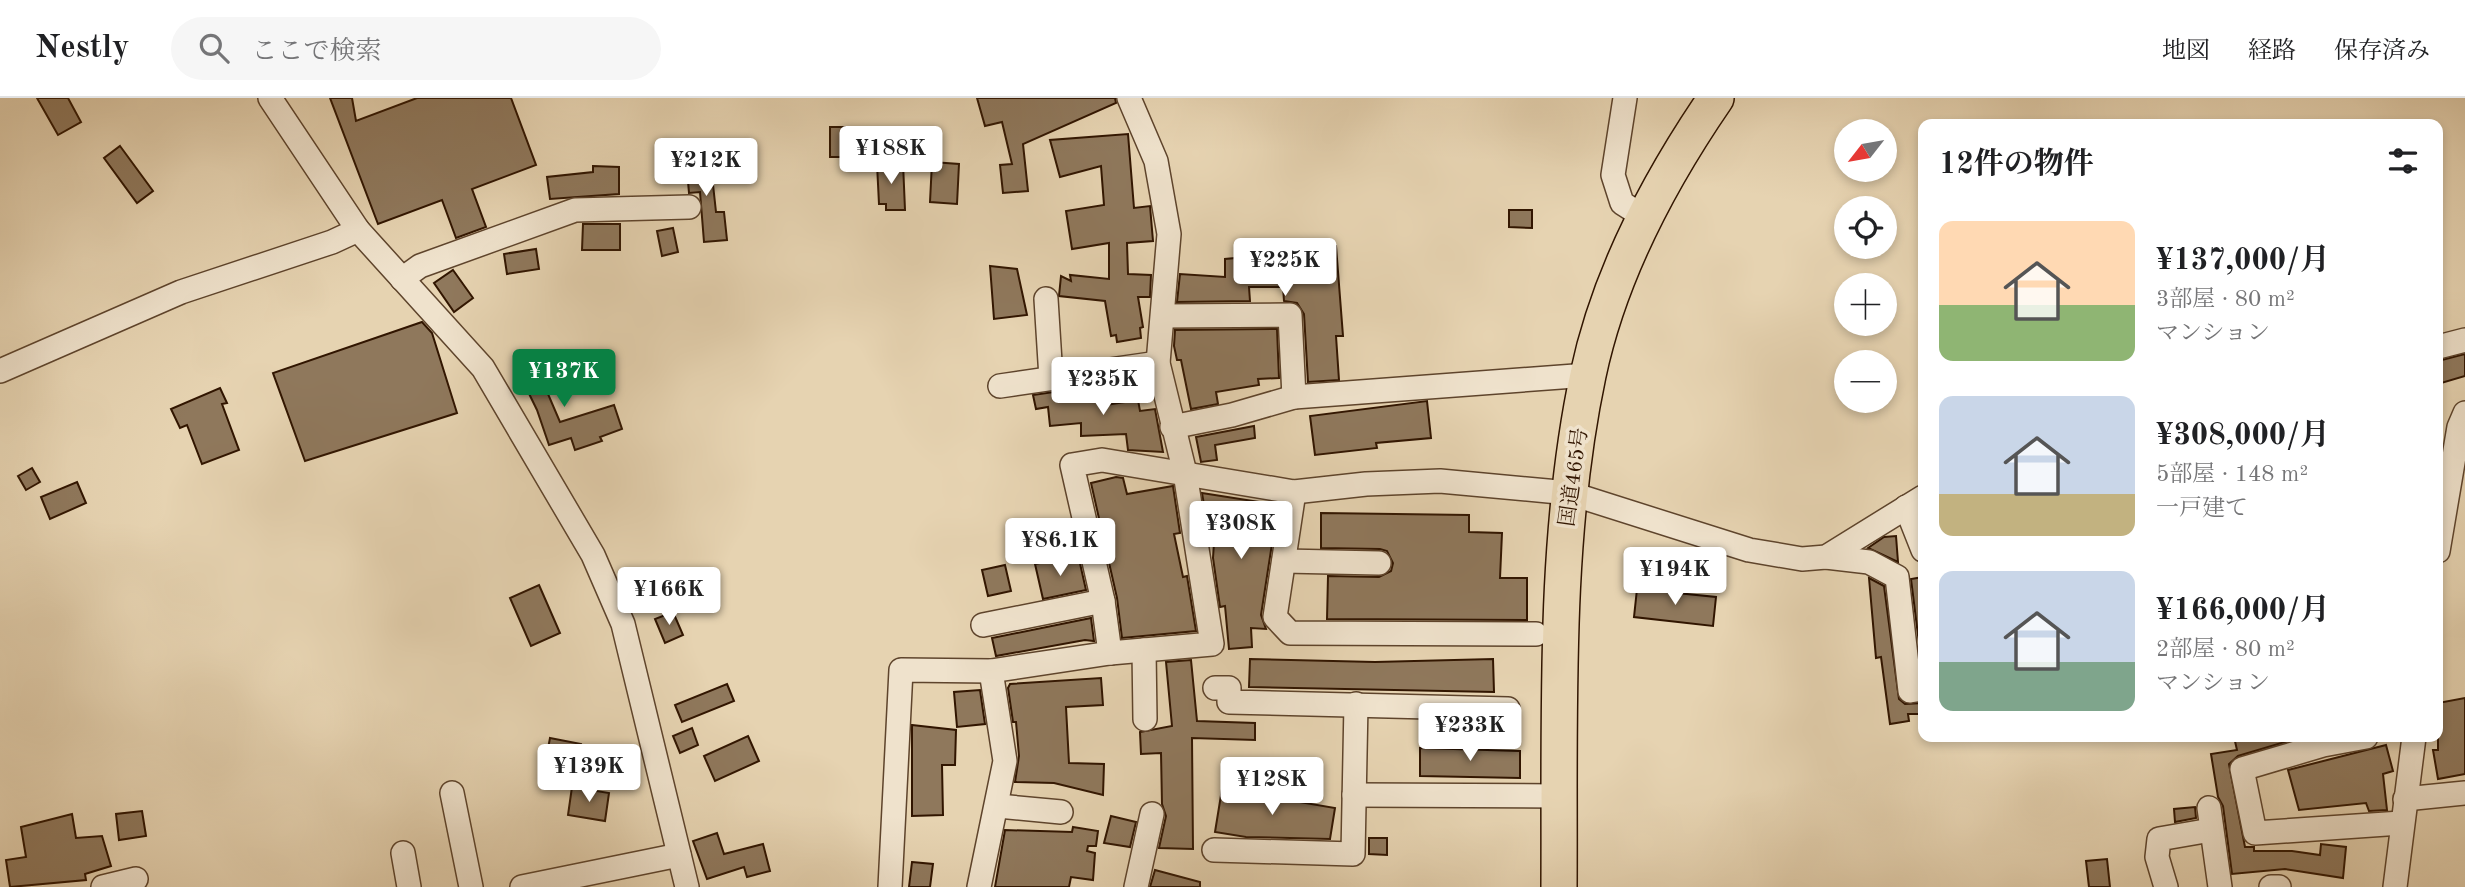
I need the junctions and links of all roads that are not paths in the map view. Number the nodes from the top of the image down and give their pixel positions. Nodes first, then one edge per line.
1 (270, 98) edge
2 (1129, 98) edge
3 (1625, 98) edge
4 (1716, 98) edge
5 (689, 207) dead end
6 (1644, 217) junction
7 (358, 230) junction
8 (402, 279) junction
9 (1046, 299) dead end
10 (1163, 316) junction
11 (2465, 340) edge
12 (2443, 346) edge
13 (1158, 363) junction
14 (0, 371) edge
15 (1588, 375) junction
16 (1051, 377) junction
17 (1000, 386) dead end
18 (1294, 397) junction
19 (2465, 413) edge
20 (1172, 427) junction
21 (1185, 473) junction
22 (1294, 492) junction
23 (1569, 493) junction
24 (1915, 502) edge
25 (1918, 520) edge
26 (2443, 521) edge
27 (1825, 557) junction
28 (1284, 561) junction
29 (1379, 563) dead end
30 (1103, 601) junction
31 (983, 625) dead end
32 (1536, 634) dead end
33 (1144, 650) junction
34 (1111, 653) junction
35 (991, 671) junction
36 (1214, 688) dead end
37 (1918, 690) edge
38 (1356, 704) junction
39 (1508, 709) dead end
40 (1145, 719) dead end
41 (2339, 742) edge
42 (2413, 742) edge
43 (452, 793) dead end
44 (2465, 793) edge
45 (1354, 795) junction
46 (1559, 796) junction
47 (2405, 799) junction
48 (998, 806) junction
49 (1061, 812) dead end
50 (1152, 814) dead end
51 (2401, 823) junction
52 (1214, 850) dead end
53 (403, 853) dead end
54 (679, 855) junction
55 (136, 879) dead end
56 (103, 887) edge
57 (409, 887) edge
58 (471, 887) edge
59 (522, 887) edge
60 (687, 887) edge
61 (890, 887) edge
62 (979, 887) edge
63 (1136, 887) edge
64 (1559, 887) edge
65 (2166, 887) edge
66 (2220, 887) edge
67 (2271, 887) edge
68 (2279, 887) edge
69 (2395, 887) edge

1 - 7 street
2 - 10 street
3 - 6 street
4 - 6 highway, 国道465号
5 - 8 street
6 - 15 highway, 国道465号
7 - 8 street
7 - 14 street
8 - 54 street
9 - 16 street
10 - 13 street
10 - 18 street
11 - 12 street
13 - 16 street
13 - 20 street
15 - 18 street
15 - 23 highway, 国道465号
16 - 17 street
18 - 20 street
19 - 26 street
20 - 21 street
21 - 22 street
21 - 30 street
21 - 33 street
22 - 23 street
22 - 28 street
23 - 27 street
23 - 46 highway, 国道465号
24 - 25 street
24 - 27 street
27 - 37 street
28 - 29 street
28 - 32 street
30 - 31 street
30 - 34 street
33 - 34 street
33 - 40 street
34 - 35 street
35 - 48 street
35 - 61 street
36 - 38 street
38 - 39 street
38 - 45 street
41 - 51 street
42 - 47 street
43 - 58 street
44 - 47 street
45 - 46 street
45 - 52 street
46 - 64 highway, 国道465号
47 - 51 street
48 - 49 street
48 - 62 street
50 - 63 street
51 - 69 street
53 - 57 street
54 - 59 street
54 - 60 street
55 - 56 street
65 - 66 street
67 - 68 street

